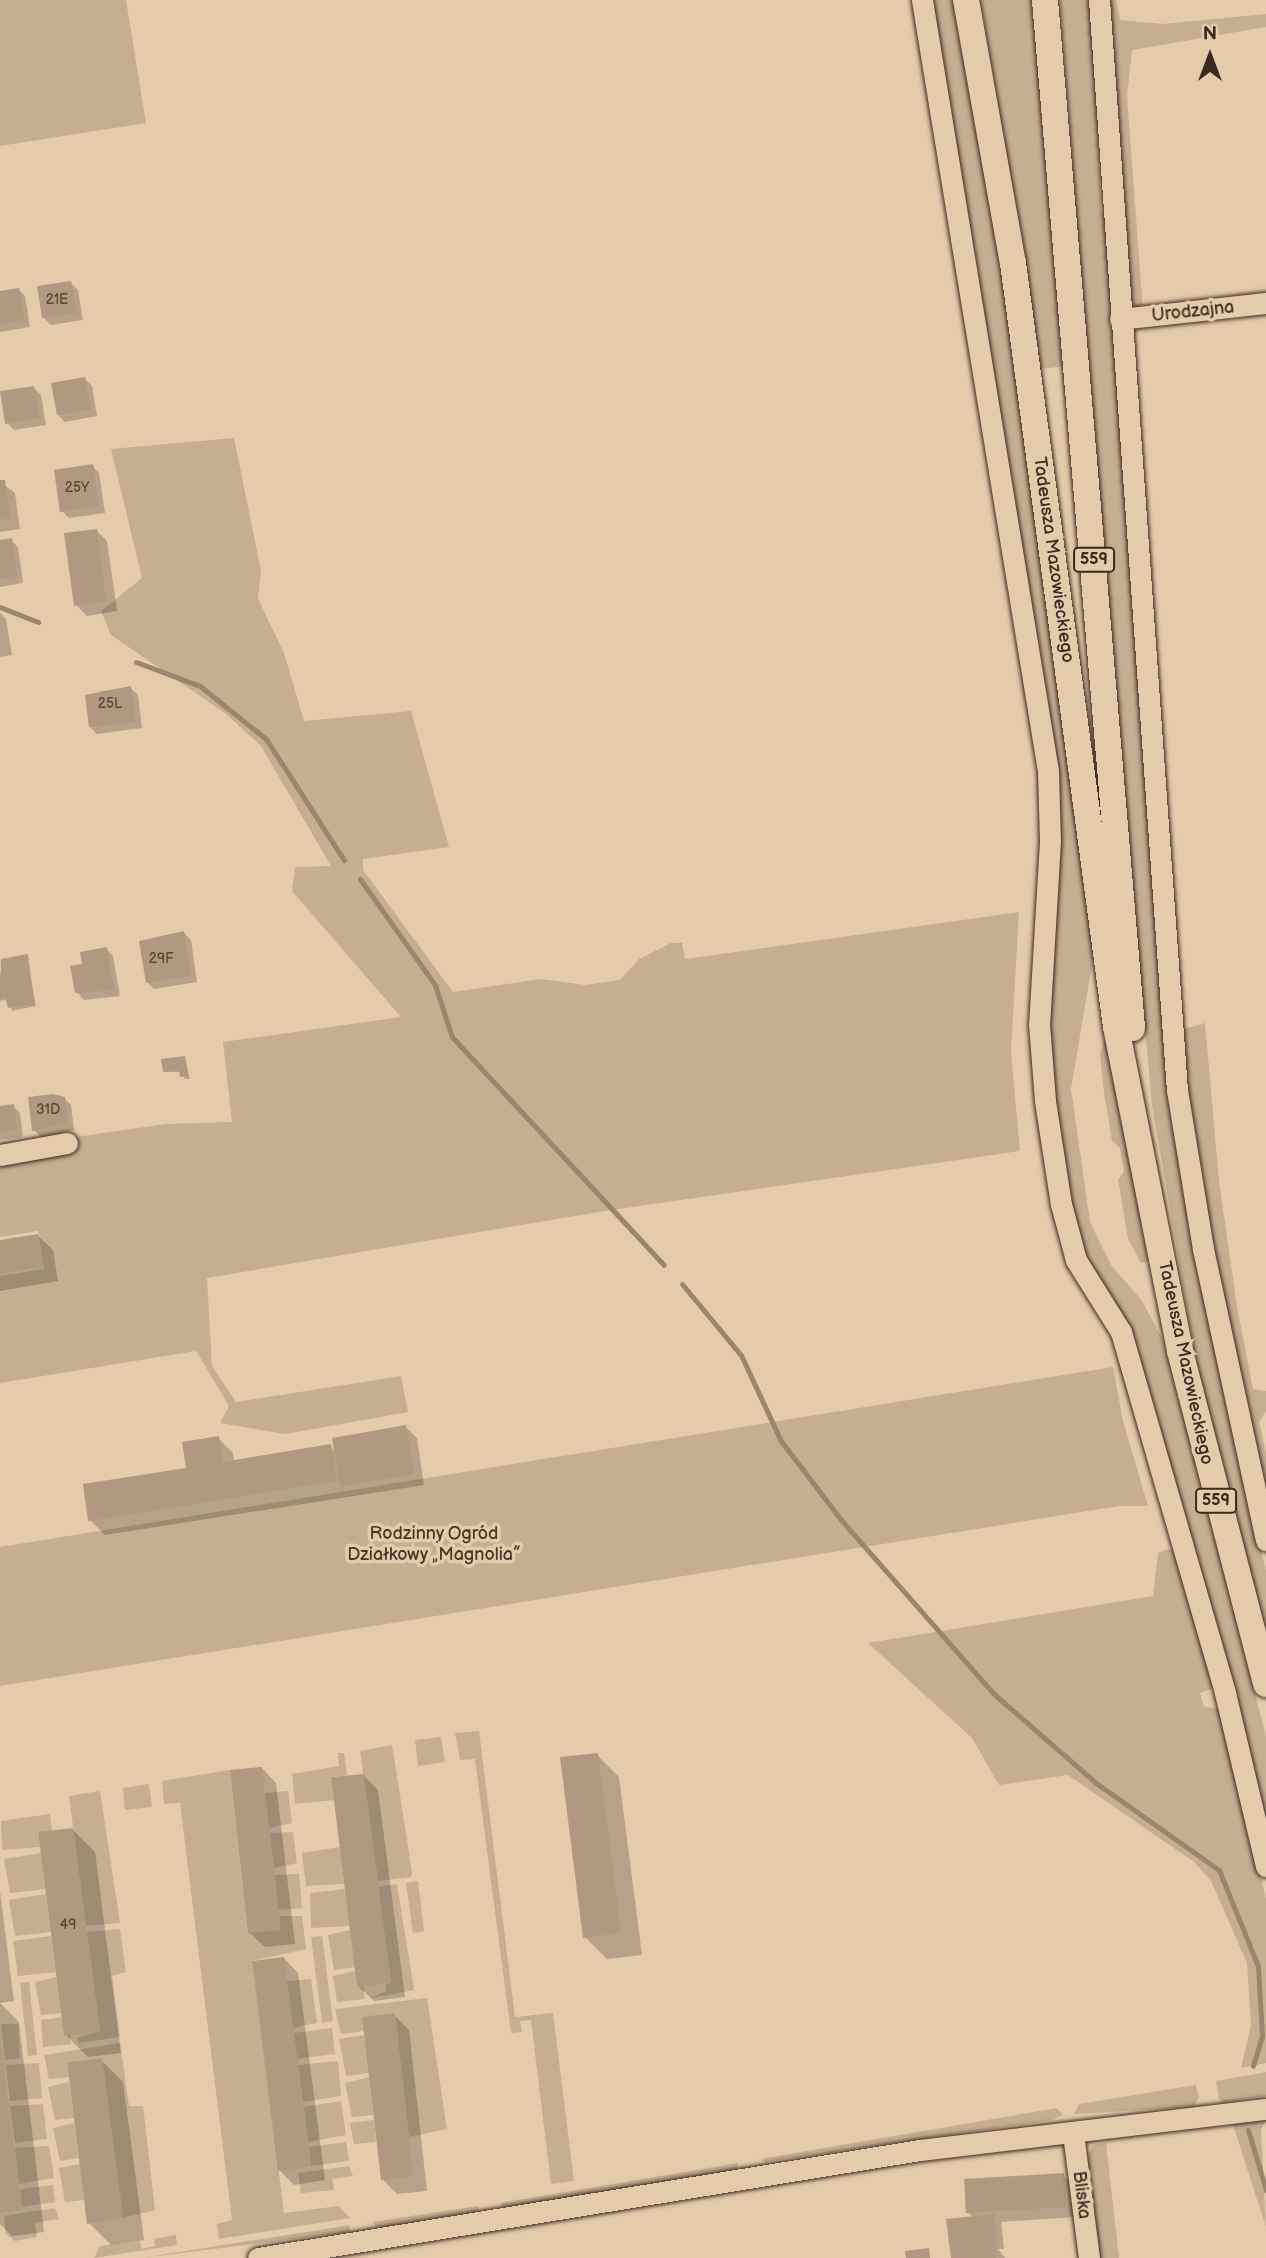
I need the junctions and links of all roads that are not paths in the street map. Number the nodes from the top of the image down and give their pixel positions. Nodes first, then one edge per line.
1 (922, 0) edge
2 (966, 0) edge
3 (1045, 0) edge
4 (1100, 0) edge
5 (1266, 303) edge
6 (1119, 319) junction
7 (1138, 1121) junction
8 (67, 1143) dead end
9 (0, 1155) edge
10 (1266, 1540) edge
11 (1266, 1685) edge
12 (1266, 1866) edge
13 (1266, 2109) edge
14 (1073, 2133) junction
15 (258, 2258) edge
16 (1089, 2258) edge

1 - 12 street
2 - 7 main road, Tadeusza Mazowieckiego / 559
3 - 7 main road, Tadeusza Mazowieckiego / 559
4 - 6 street
5 - 6 street, Urodzajna
6 - 10 street
7 - 11 main road, Tadeusza Mazowieckiego / 559
8 - 9 street
13 - 14 street
14 - 15 street
14 - 16 street, Bliska

